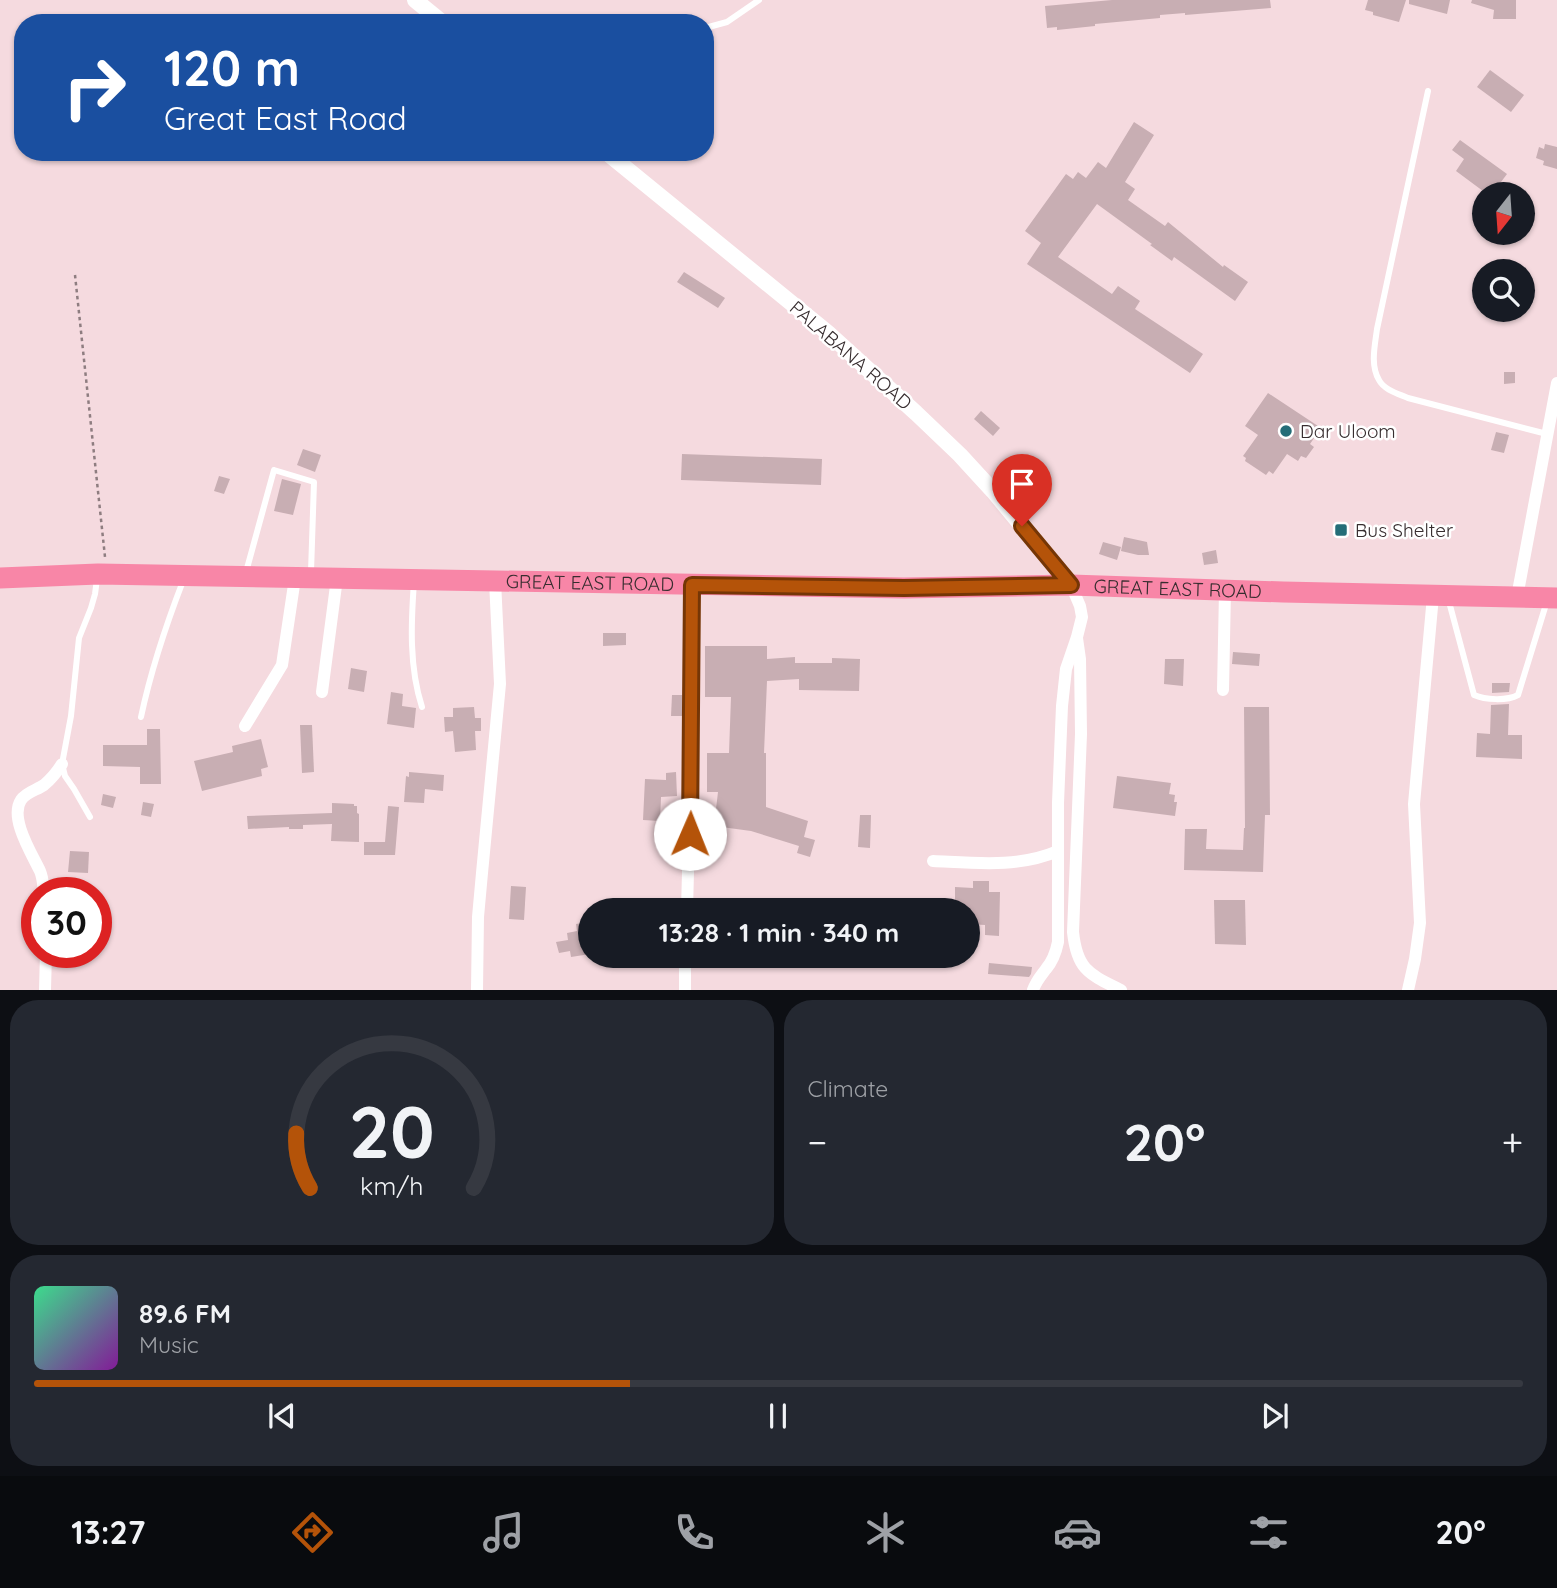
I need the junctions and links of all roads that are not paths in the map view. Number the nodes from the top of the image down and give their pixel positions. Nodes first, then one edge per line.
1 (415, 0) edge
2 (759, 0) edge
3 (432, 14) edge
4 (714, 25) edge
5 (1428, 91) dead end
6 (617, 161) edge
7 (1557, 384) edge
8 (1548, 434) junction
9 (102, 574) junction
10 (185, 576) junction
11 (244, 577) junction
12 (0, 578) edge
13 (303, 578) junction
14 (337, 578) junction
15 (414, 580) junction
16 (495, 581) junction
17 (692, 585) junction
18 (1071, 585) junction
19 (1225, 591) junction
20 (1441, 596) junction
21 (1517, 597) junction
22 (1552, 598) edge
23 (1077, 637) junction
24 (1223, 690) dead end
25 (322, 692) dead end
26 (422, 707) dead end
27 (141, 717) dead end
28 (245, 726) dead end
29 (62, 764) junction
30 (90, 817) dead end
31 (1058, 850) junction
32 (933, 861) dead end
33 (41, 877) edge
34 (687, 898) edge
35 (46, 968) edge
36 (685, 968) edge
37 (45, 989) edge
38 (477, 989) edge
39 (685, 989) edge
40 (1033, 989) edge
41 (1121, 989) edge
42 (1408, 989) edge

1 - 3 street
2 - 4 lane
5 - 8 lane
6 - 18 street, PALABANA ROAD
7 - 8 street
8 - 21 street
9 - 10 highway, GREAT EAST ROAD
9 - 12 highway, GREAT EAST ROAD
9 - 29 lane
10 - 11 highway, GREAT EAST ROAD
10 - 27 lane
11 - 13 highway, GREAT EAST ROAD
11 - 13 lane
13 - 14 highway, GREAT EAST ROAD
13 - 28 street
14 - 15 highway, GREAT EAST ROAD
14 - 25 street
15 - 16 highway, GREAT EAST ROAD
15 - 26 lane
16 - 17 highway, GREAT EAST ROAD
16 - 38 street
17 - 18 highway, GREAT EAST ROAD
17 - 34 street
18 - 19 highway, GREAT EAST ROAD
18 - 23 street
19 - 20 highway, GREAT EAST ROAD
19 - 24 street
20 - 21 highway, GREAT EAST ROAD
20 - 22 lane
20 - 42 street
21 - 22 highway, GREAT EAST ROAD
23 - 31 street
23 - 41 street
29 - 30 lane
29 - 33 street
31 - 32 street
31 - 40 street
35 - 37 street
36 - 39 street

